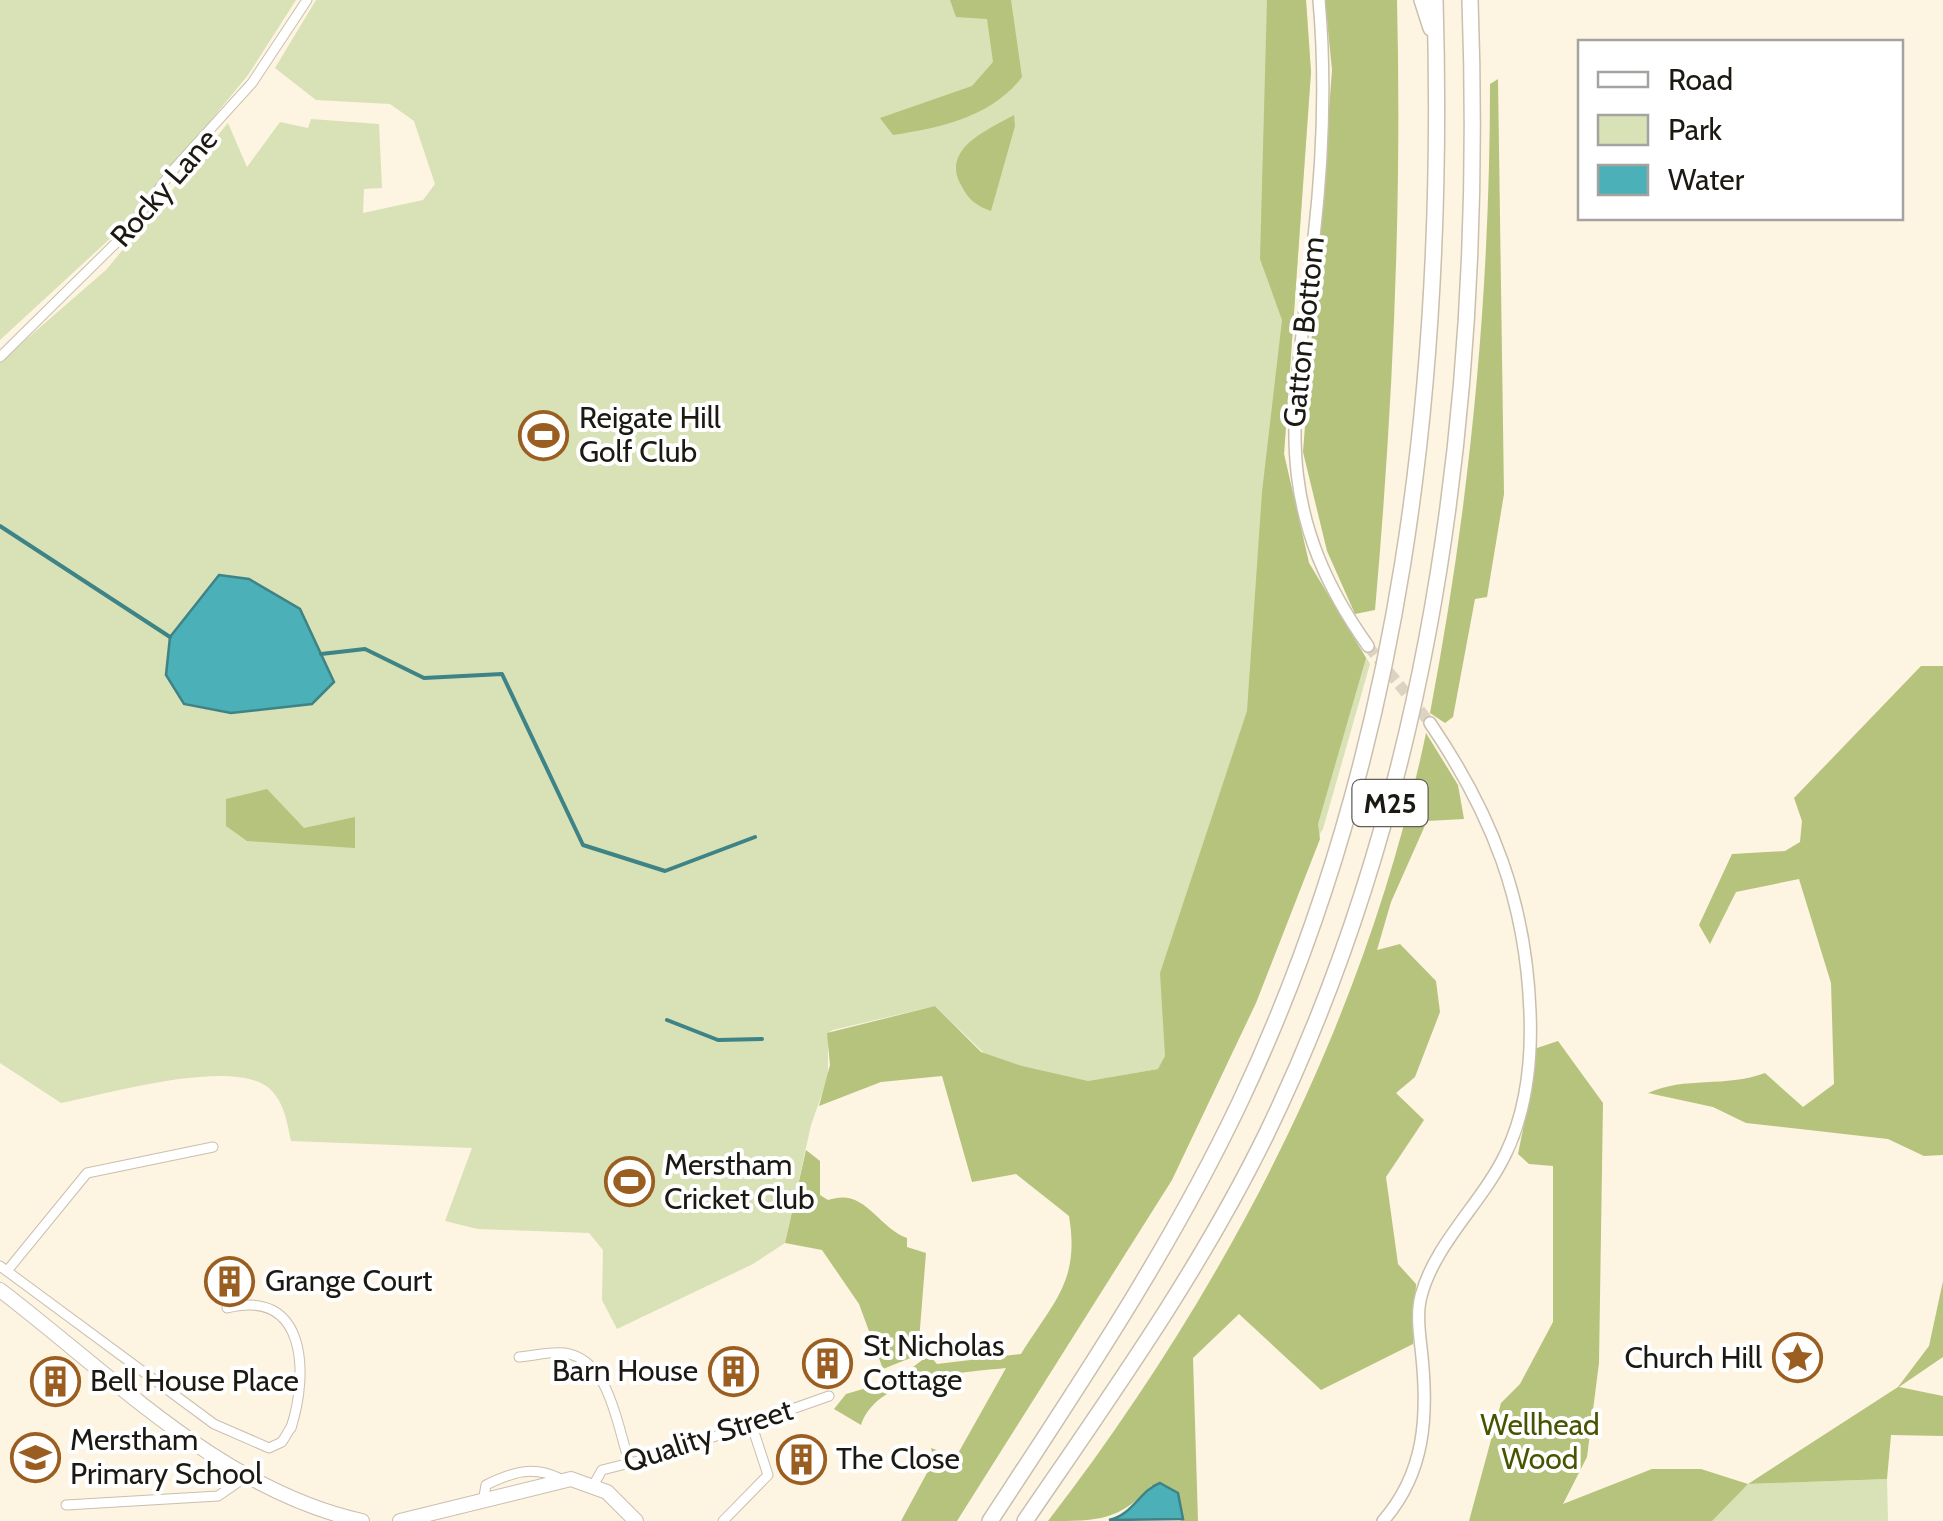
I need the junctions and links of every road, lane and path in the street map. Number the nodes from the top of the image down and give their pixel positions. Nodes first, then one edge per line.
1 (307, 0) edge
2 (1319, 0) edge
3 (1422, 0) edge
4 (1435, 0) edge
5 (1470, 0) edge
6 (1436, 46) junction
7 (0, 357) edge
8 (1368, 646) tunnel mouth
9 (1430, 723) tunnel mouth
10 (213, 1147) dead end
11 (4, 1269) edge
12 (0, 1290) edge
13 (227, 1308) dead end
14 (518, 1357) dead end
15 (829, 1396) dead end
16 (751, 1423) junction
17 (629, 1461) junction
18 (247, 1476) junction
19 (594, 1484) junction
20 (66, 1505) dead end
21 (333, 1518) edge
22 (435, 1518) edge
23 (362, 1521) edge
24 (400, 1521) edge
25 (636, 1521) edge
26 (722, 1521) edge
27 (990, 1521) edge
28 (1025, 1521) edge
29 (1383, 1521) edge

1 - 7 street, Rocky Lane
2 - 8 street, Gatton Bottom
3 - 6 highway, M25
4 - 6 highway, M25
5 - 28 highway, M25
6 - 27 highway, M25
9 - 29 street
10 - 11 street
11 - 13 street
12 - 18 main road
14 - 17 street
15 - 16 street, Quality Street
16 - 17 street, Quality Street
16 - 26 street
17 - 19 street, Quality Street
18 - 20 street
18 - 21 main road
19 - 22 main road
19 - 25 main road
21 - 23 main road
22 - 24 main road

